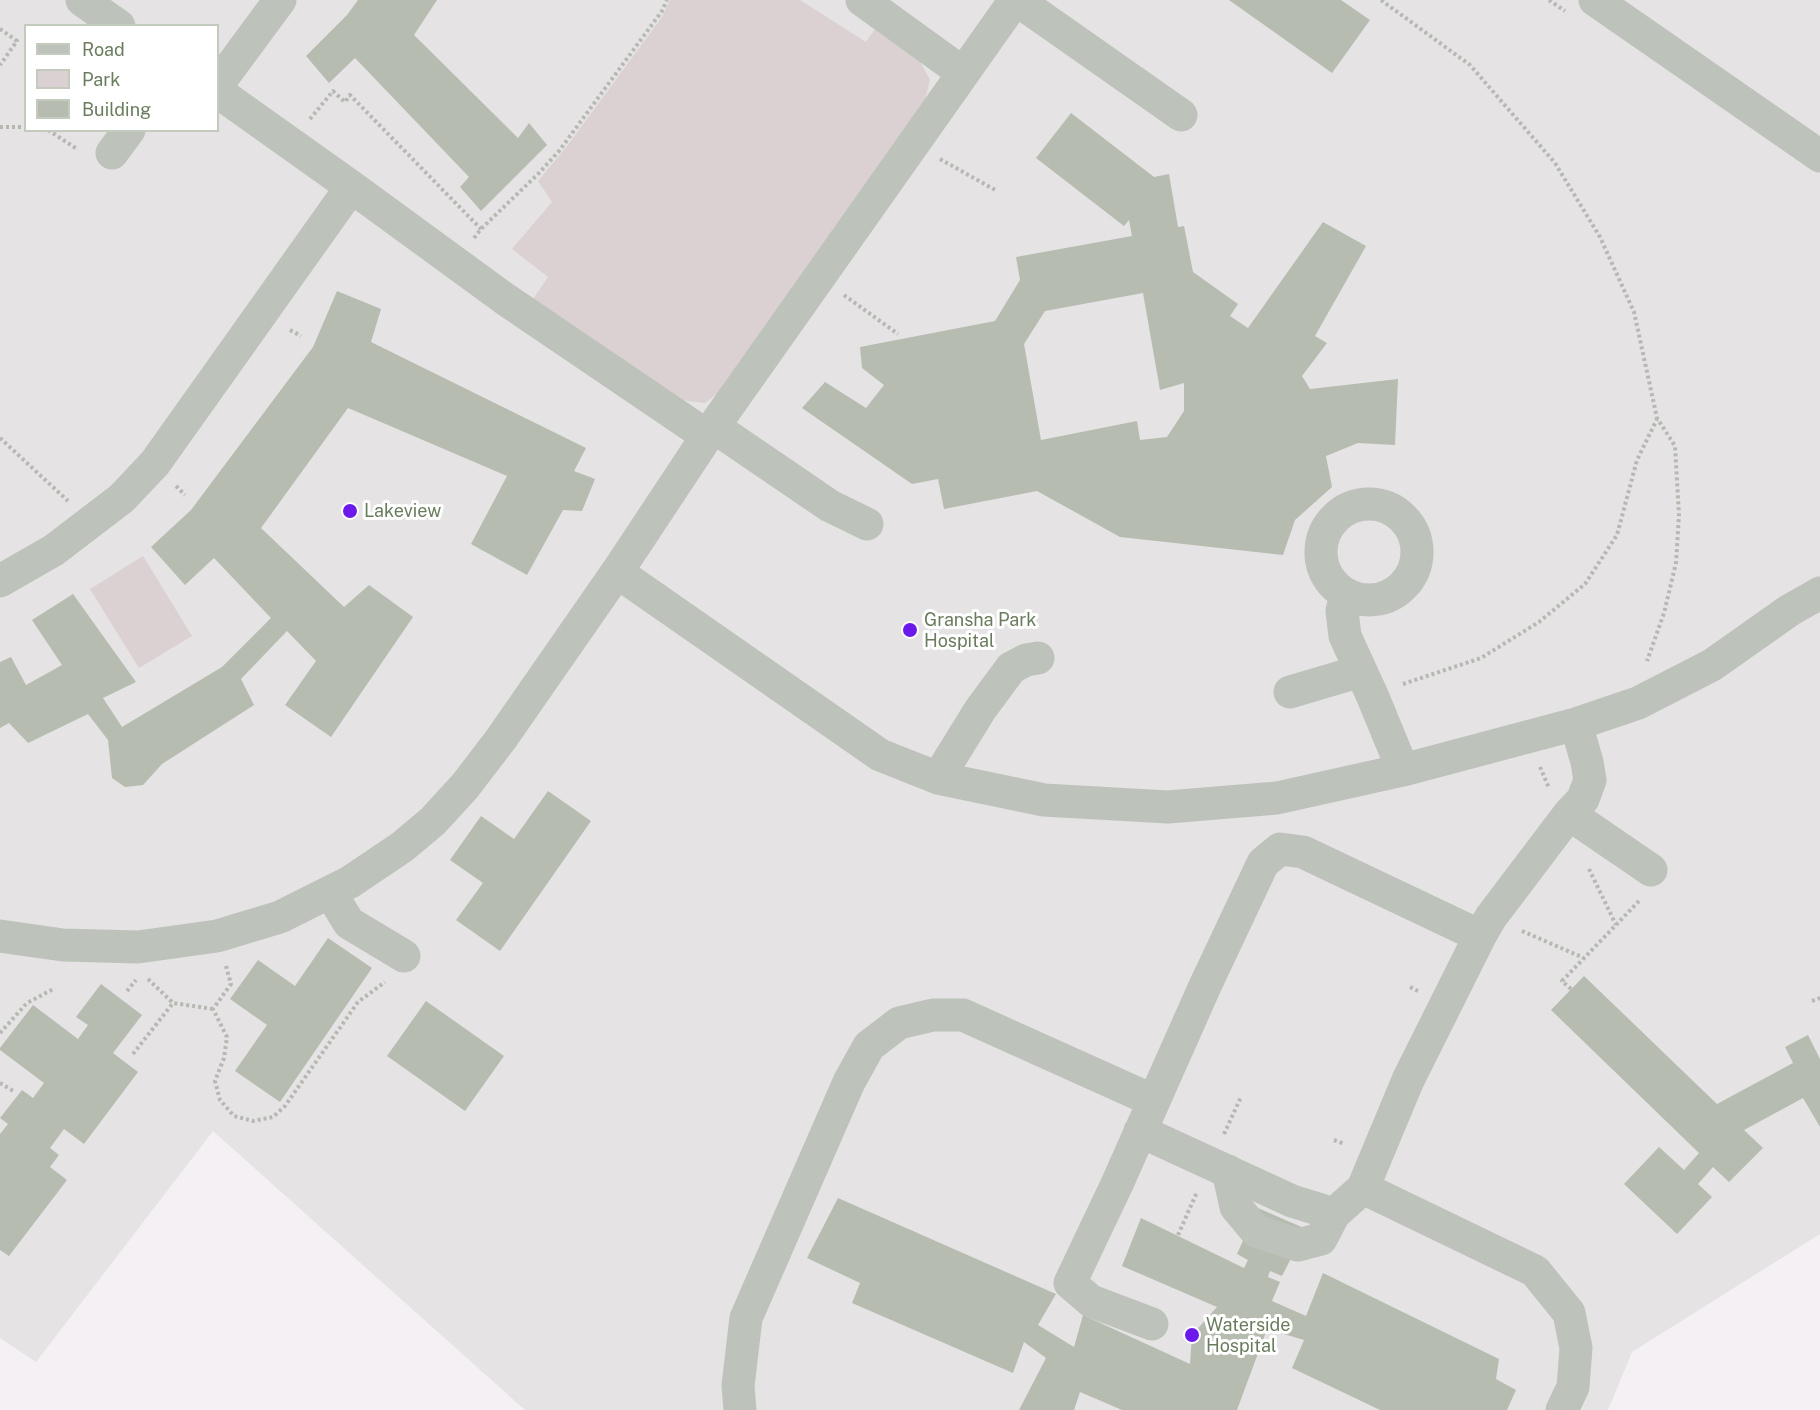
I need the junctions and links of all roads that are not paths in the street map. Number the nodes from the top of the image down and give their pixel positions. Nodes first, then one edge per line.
1 (82, 0) edge
2 (280, 0) edge
3 (862, 0) edge
4 (1016, 0) edge
5 (1595, 0) edge
6 (116, 24) edge
7 (963, 73) junction
8 (219, 83) edge
9 (219, 93) edge
10 (1181, 115) dead end
11 (1820, 156) edge
12 (353, 188) junction
13 (711, 431) junction
14 (867, 524) dead end
15 (617, 572) junction
16 (0, 581) edge
17 (1820, 593) edge
18 (1346, 595) dead end
19 (1038, 658) dead end
20 (1366, 683) junction
21 (1290, 692) dead end
22 (1576, 724) junction
23 (1403, 770) junction
24 (938, 777) junction
25 (1569, 814) junction
26 (1648, 883) road end
27 (330, 892) junction
28 (1486, 926) junction
29 (0, 936) edge
30 (395, 968) road end
31 (1154, 1101) junction
32 (1140, 1131) junction
33 (1362, 1188) junction
34 (1152, 1324) dead end
35 (740, 1410) edge
36 (1562, 1410) edge

1 - 6 street
2 - 8 street
3 - 7 street
4 - 7 street
4 - 10 street
5 - 11 street
7 - 13 street
9 - 12 street
12 - 13 street
12 - 16 street
13 - 14 street
13 - 15 street
15 - 24 street
15 - 27 street
17 - 22 street
18 - 20 street
19 - 24 street
20 - 21 street
20 - 23 street
22 - 23 street
22 - 25 street
23 - 24 street
25 - 26 street
25 - 28 street
27 - 29 street
27 - 30 street
28 - 31 street
28 - 33 street
31 - 32 street
31 - 35 street
32 - 33 street
32 - 34 street
33 - 36 street

